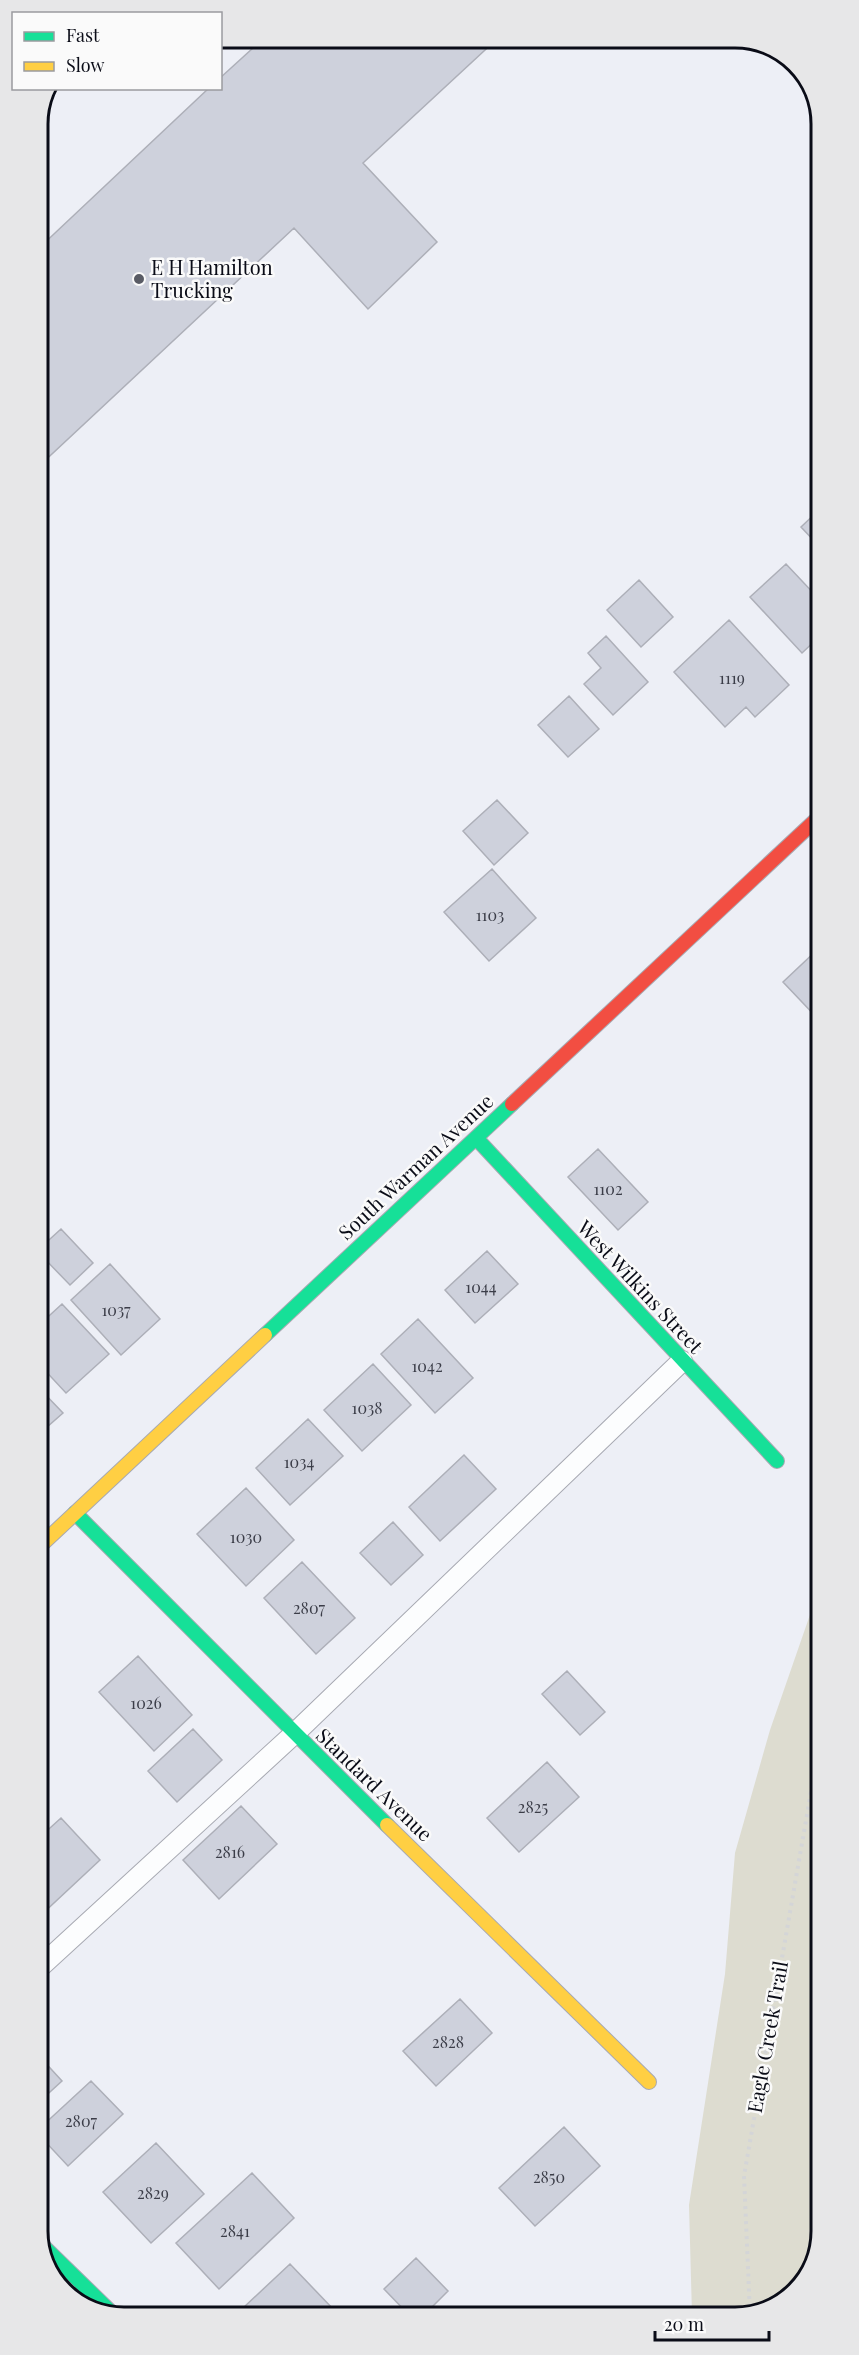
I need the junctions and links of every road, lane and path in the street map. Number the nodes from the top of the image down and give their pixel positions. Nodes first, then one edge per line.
1 (811, 824) edge
2 (476, 1138) junction
3 (682, 1361) junction
4 (777, 1461) dead end
5 (75, 1514) junction
6 (48, 1539) edge
7 (294, 1734) junction
8 (811, 1792) edge
9 (48, 1960) edge
10 (649, 2082) dead end
11 (53, 2257) edge
12 (102, 2304) edge
13 (750, 2305) edge

1 - 2 street, South Warman Avenue
2 - 3 street, West Wilkins Street
2 - 5 street, South Warman Avenue
3 - 4 street, West Wilkins Street
3 - 7 lane
5 - 6 street, South Warman Avenue
5 - 7 street, Standard Avenue
7 - 9 lane
7 - 10 street, Standard Avenue
8 - 13 path, Eagle Creek Trail
11 - 12 street

